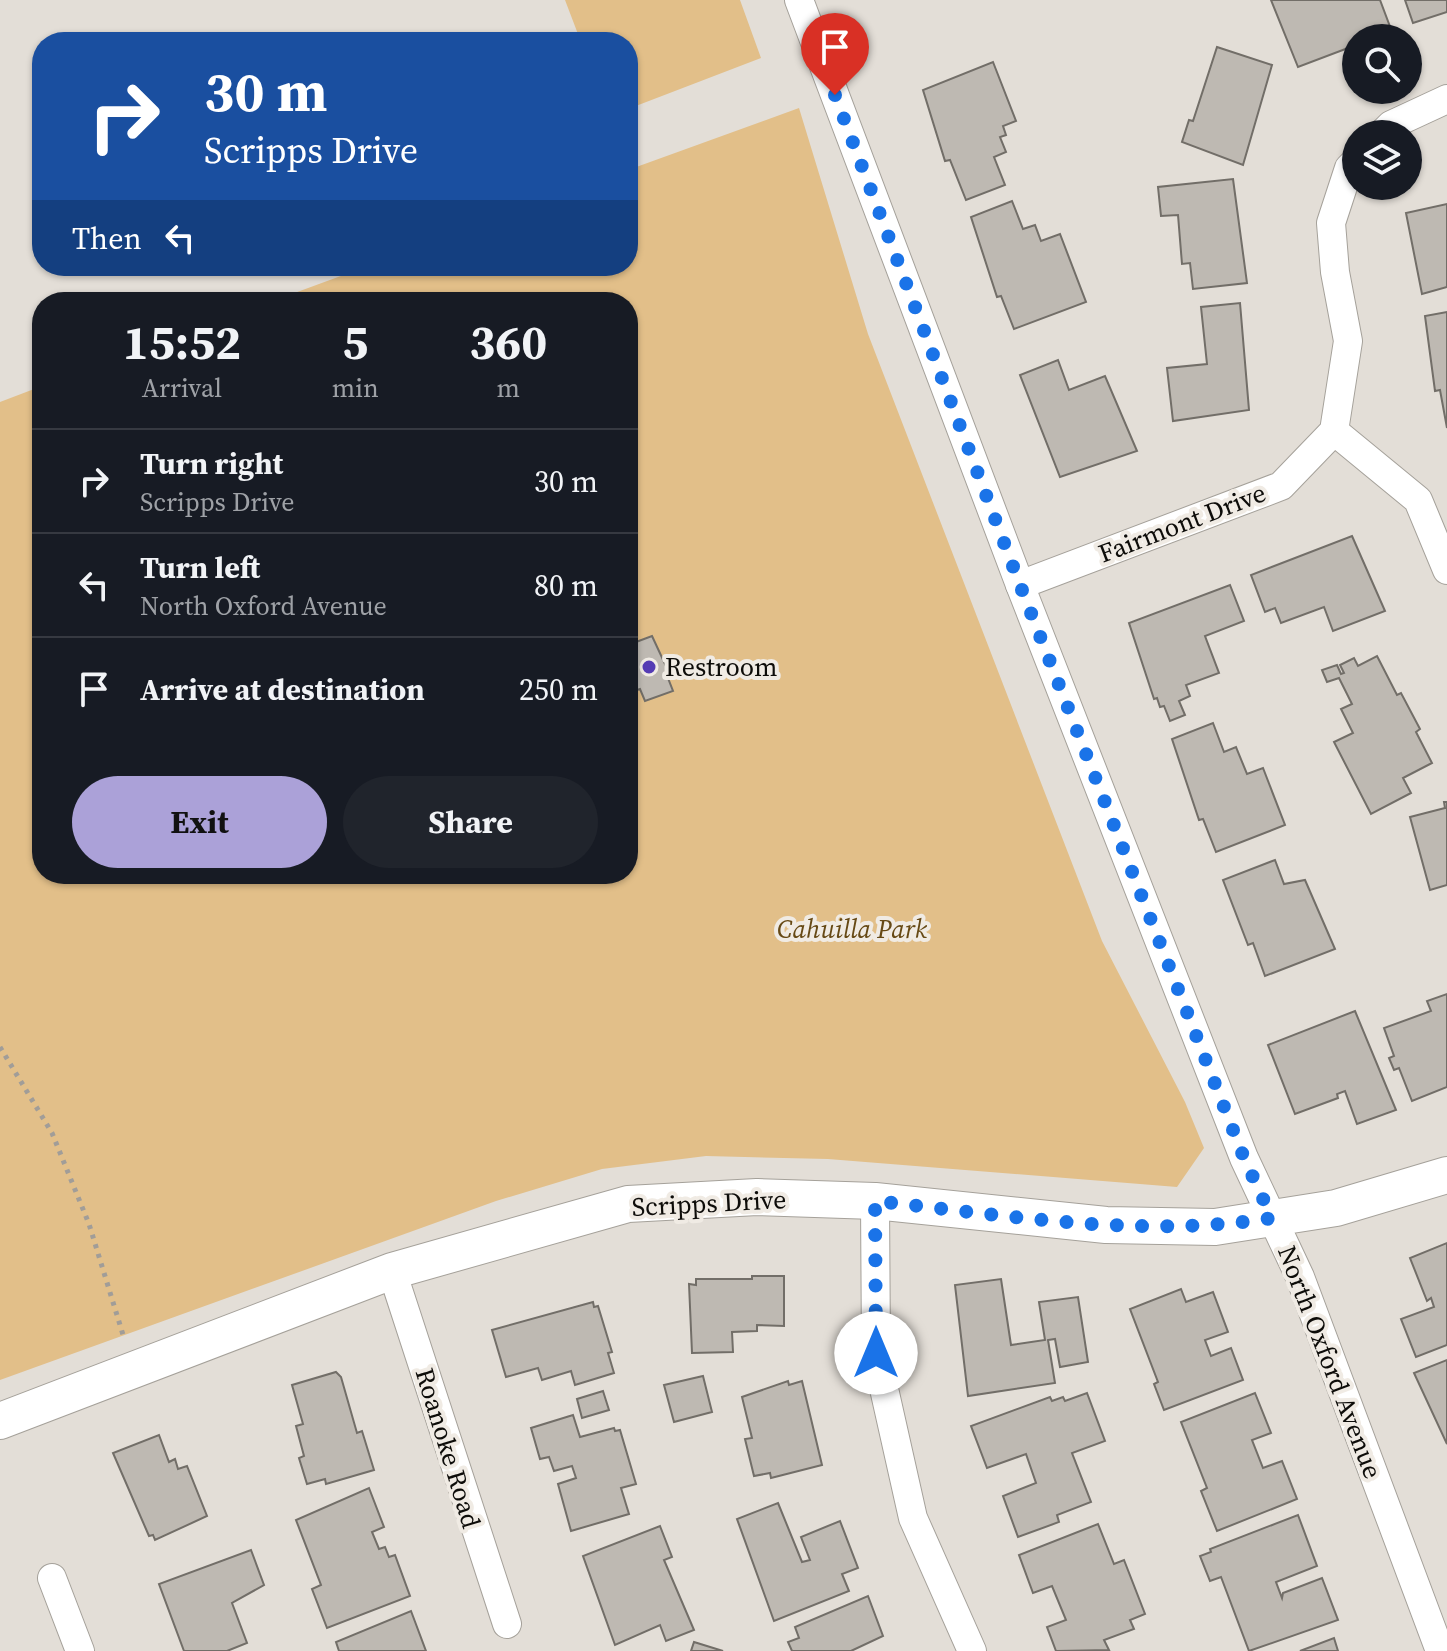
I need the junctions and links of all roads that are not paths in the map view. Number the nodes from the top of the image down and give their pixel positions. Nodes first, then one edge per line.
1 (799, 0) edge
2 (1447, 99) edge
3 (1402, 120) edge
4 (1342, 189) edge
5 (1334, 431) junction
6 (1447, 570) edge
7 (1020, 585) junction
8 (1447, 1175) edge
9 (875, 1201) junction
10 (1272, 1218) junction
11 (392, 1271) junction
12 (0, 1421) edge
13 (52, 1578) dead end
14 (507, 1624) dead end
15 (80, 1651) edge
16 (972, 1651) edge
17 (1440, 1651) edge

1 - 7 street, North Oxford Avenue
2 - 3 street
4 - 5 street
5 - 6 street
5 - 7 street, Fairmont Drive
7 - 10 street, North Oxford Avenue
8 - 10 street, Scripps Drive
9 - 10 street, Scripps Drive
9 - 11 street, Scripps Drive
9 - 16 street
10 - 17 street, North Oxford Avenue
11 - 12 street, Scripps Drive
11 - 14 street, Roanoke Road
13 - 15 street

